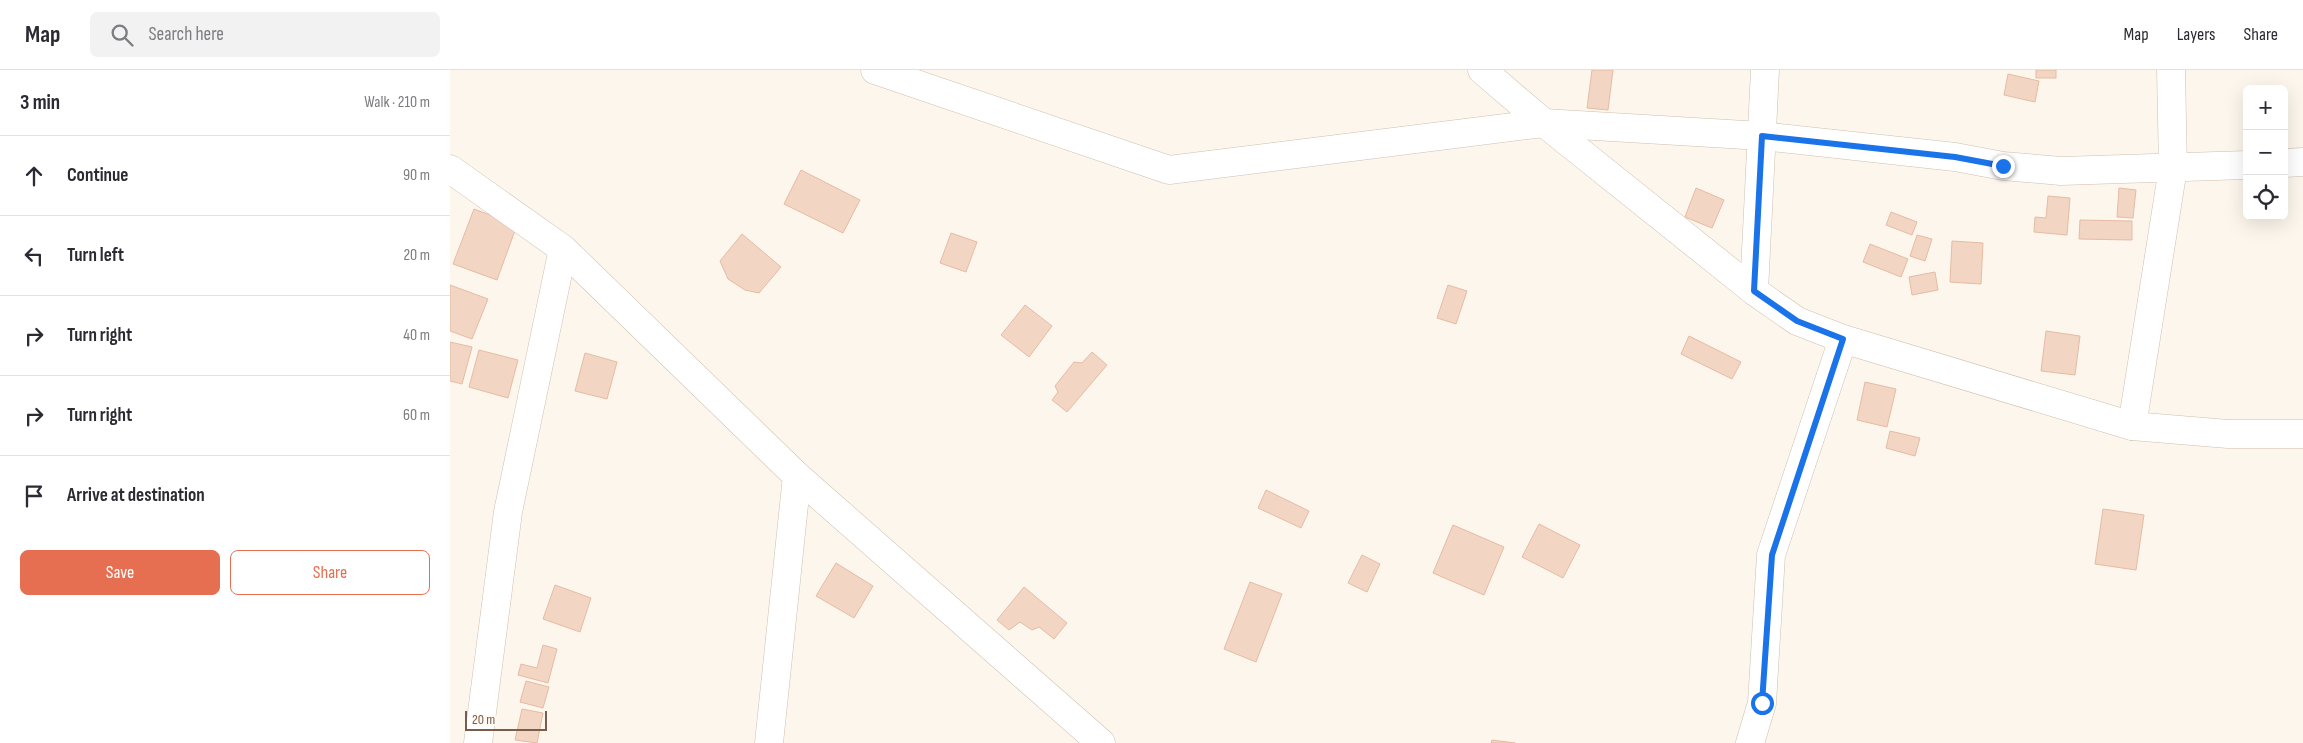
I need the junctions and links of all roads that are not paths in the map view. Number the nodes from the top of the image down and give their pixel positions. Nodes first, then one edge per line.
1 (876, 70) edge
2 (1482, 70) edge
3 (1765, 70) edge
4 (2171, 70) edge
5 (1544, 123) junction
6 (1762, 136) junction
7 (2303, 162) edge
8 (2288, 163) edge
9 (2243, 164) edge
10 (2173, 168) junction
11 (450, 169) edge
12 (563, 249) junction
13 (1754, 291) junction
14 (1843, 339) junction
15 (2132, 426) junction
16 (2303, 434) edge
17 (798, 476) junction
18 (478, 743) edge
19 (769, 743) edge
20 (1100, 743) edge
21 (1750, 743) edge

1 - 5 street
2 - 5 street
3 - 6 street
4 - 10 street
5 - 6 street
5 - 13 street
6 - 10 street
6 - 13 street
7 - 8 street
9 - 10 street
10 - 15 street
11 - 12 street
12 - 17 street
12 - 18 street
13 - 14 street
14 - 15 street
14 - 21 street
15 - 16 street
17 - 19 street
17 - 20 street

